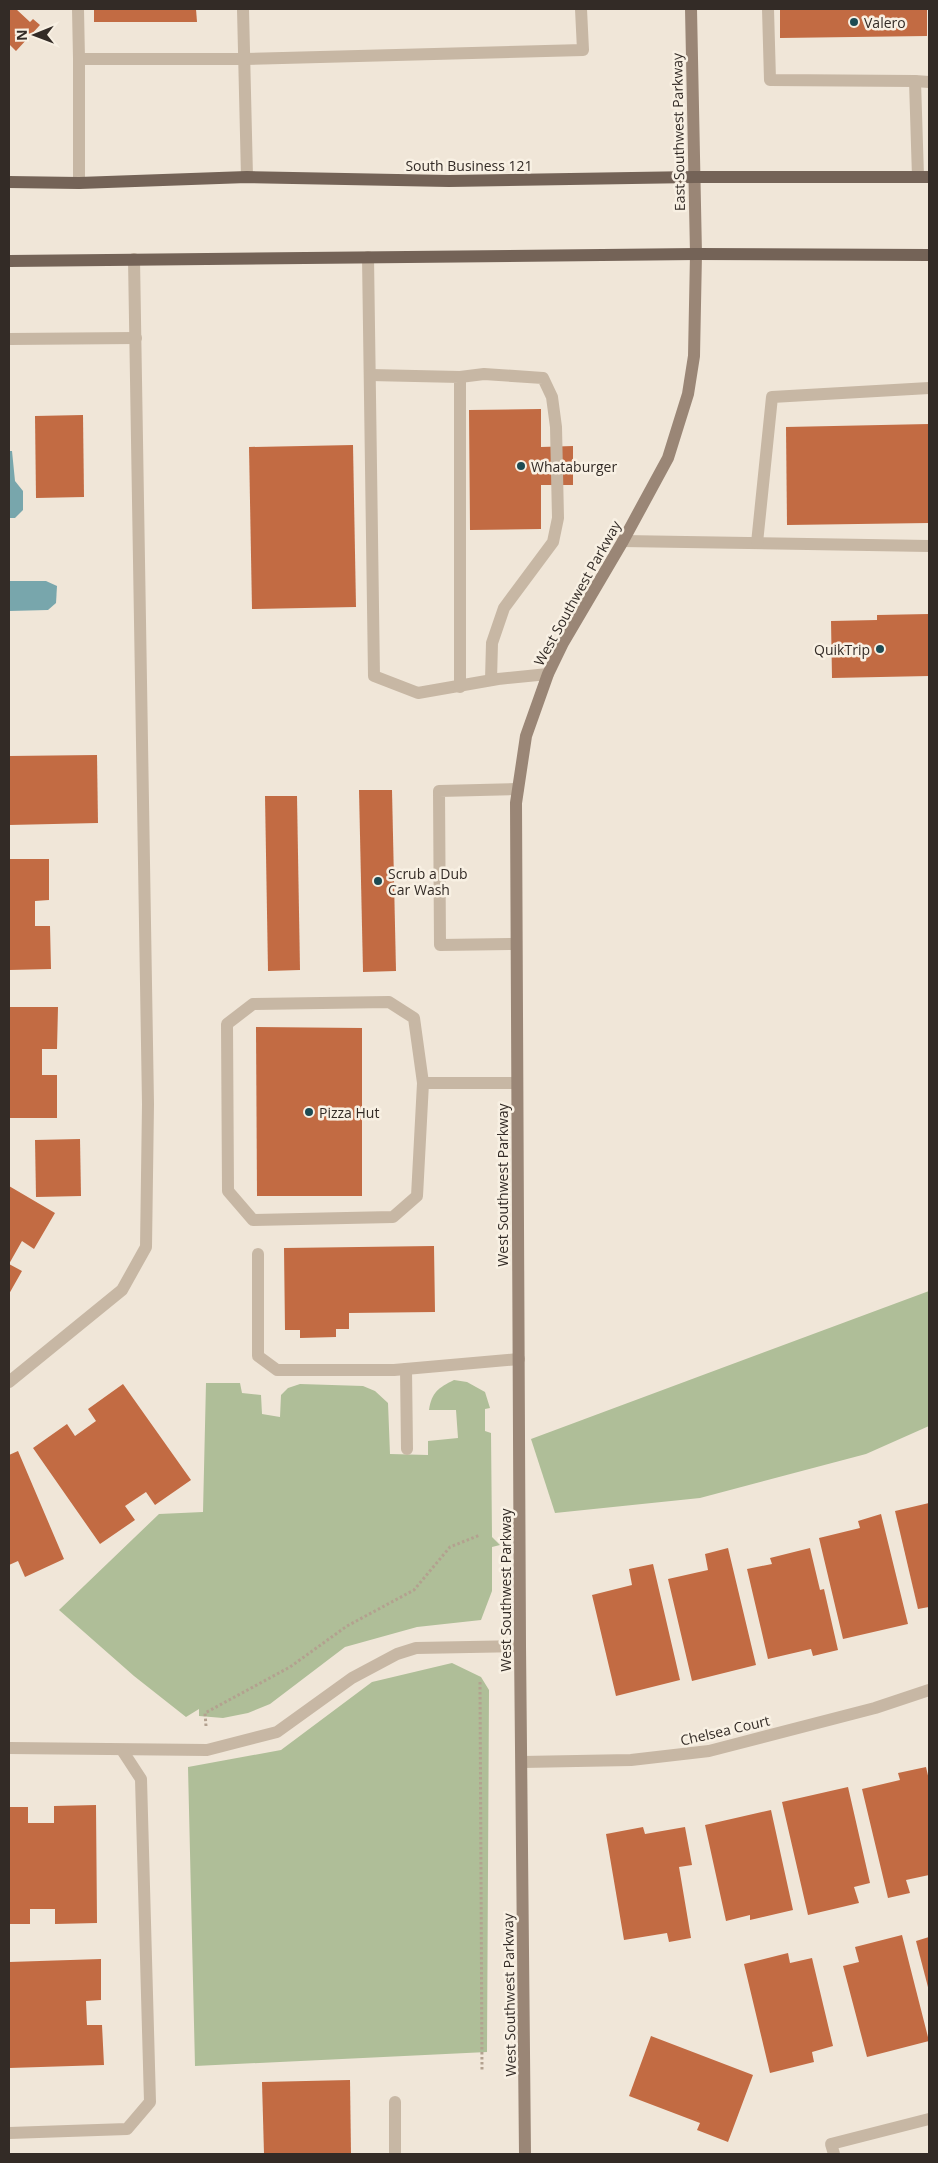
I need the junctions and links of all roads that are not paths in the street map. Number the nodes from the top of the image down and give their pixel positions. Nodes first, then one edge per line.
1 (78, 9) edge
2 (243, 9) edge
3 (581, 9) edge
4 (691, 9) edge
5 (768, 9) edge
6 (79, 59) junction
7 (244, 59) junction
8 (915, 81) junction
9 (929, 82) edge
10 (247, 177) junction
11 (694, 177) junction
12 (924, 177) edge
13 (9, 182) edge
14 (79, 183) junction
15 (696, 254) junction
16 (929, 255) edge
17 (368, 257) junction
18 (134, 259) junction
19 (9, 261) edge
20 (136, 338) junction
21 (9, 339) edge
22 (370, 375) junction
23 (460, 377) junction
24 (929, 388) edge
25 (623, 541) junction
26 (757, 543) junction
27 (929, 546) edge
28 (548, 674) junction
29 (491, 680) junction
30 (460, 686) junction
31 (518, 789) junction
32 (516, 944) junction
33 (423, 1083) junction
34 (517, 1083) junction
35 (258, 1254) dead end
36 (519, 1359) junction
37 (406, 1369) junction
38 (9, 1382) edge
39 (407, 1449) dead end
40 (520, 1646) junction
41 (929, 1690) edge
42 (9, 1748) edge
43 (122, 1750) junction
44 (522, 1762) junction
45 (395, 2102) dead end
46 (929, 2119) edge
47 (9, 2133) edge
48 (395, 2154) edge
49 (525, 2154) edge
50 (834, 2154) edge

1 - 6 street
2 - 7 street
3 - 7 street
4 - 11 street, East Southwest Parkway
5 - 8 street
6 - 7 street
6 - 14 street
7 - 10 street
8 - 9 street
8 - 12 street
10 - 11 main road, South Business 121
10 - 14 main road, South Business 121
11 - 12 main road, South Business 121
11 - 15 street, East Southwest Parkway
13 - 14 main road, South Business 121
15 - 16 main road
15 - 17 main road
15 - 25 street, West Southwest Parkway
17 - 18 main road
17 - 22 street
18 - 19 main road
18 - 20 street
20 - 21 street
20 - 38 street
22 - 23 street
22 - 30 street
23 - 29 street
23 - 30 street
24 - 26 street
25 - 26 street
25 - 28 street, West Southwest Parkway
26 - 27 street
28 - 29 street
28 - 31 street, West Southwest Parkway
29 - 30 street
31 - 32 street, West Southwest Parkway
31 - 32 street
32 - 34 street, West Southwest Parkway
33 - 33 street
33 - 34 street
34 - 36 street, West Southwest Parkway
35 - 37 street
36 - 37 street
36 - 40 street, West Southwest Parkway
37 - 39 street
40 - 43 street
40 - 44 street, West Southwest Parkway
41 - 44 street, Chelsea Court
42 - 43 street
43 - 47 street
44 - 49 street, West Southwest Parkway
45 - 48 street
46 - 50 street

